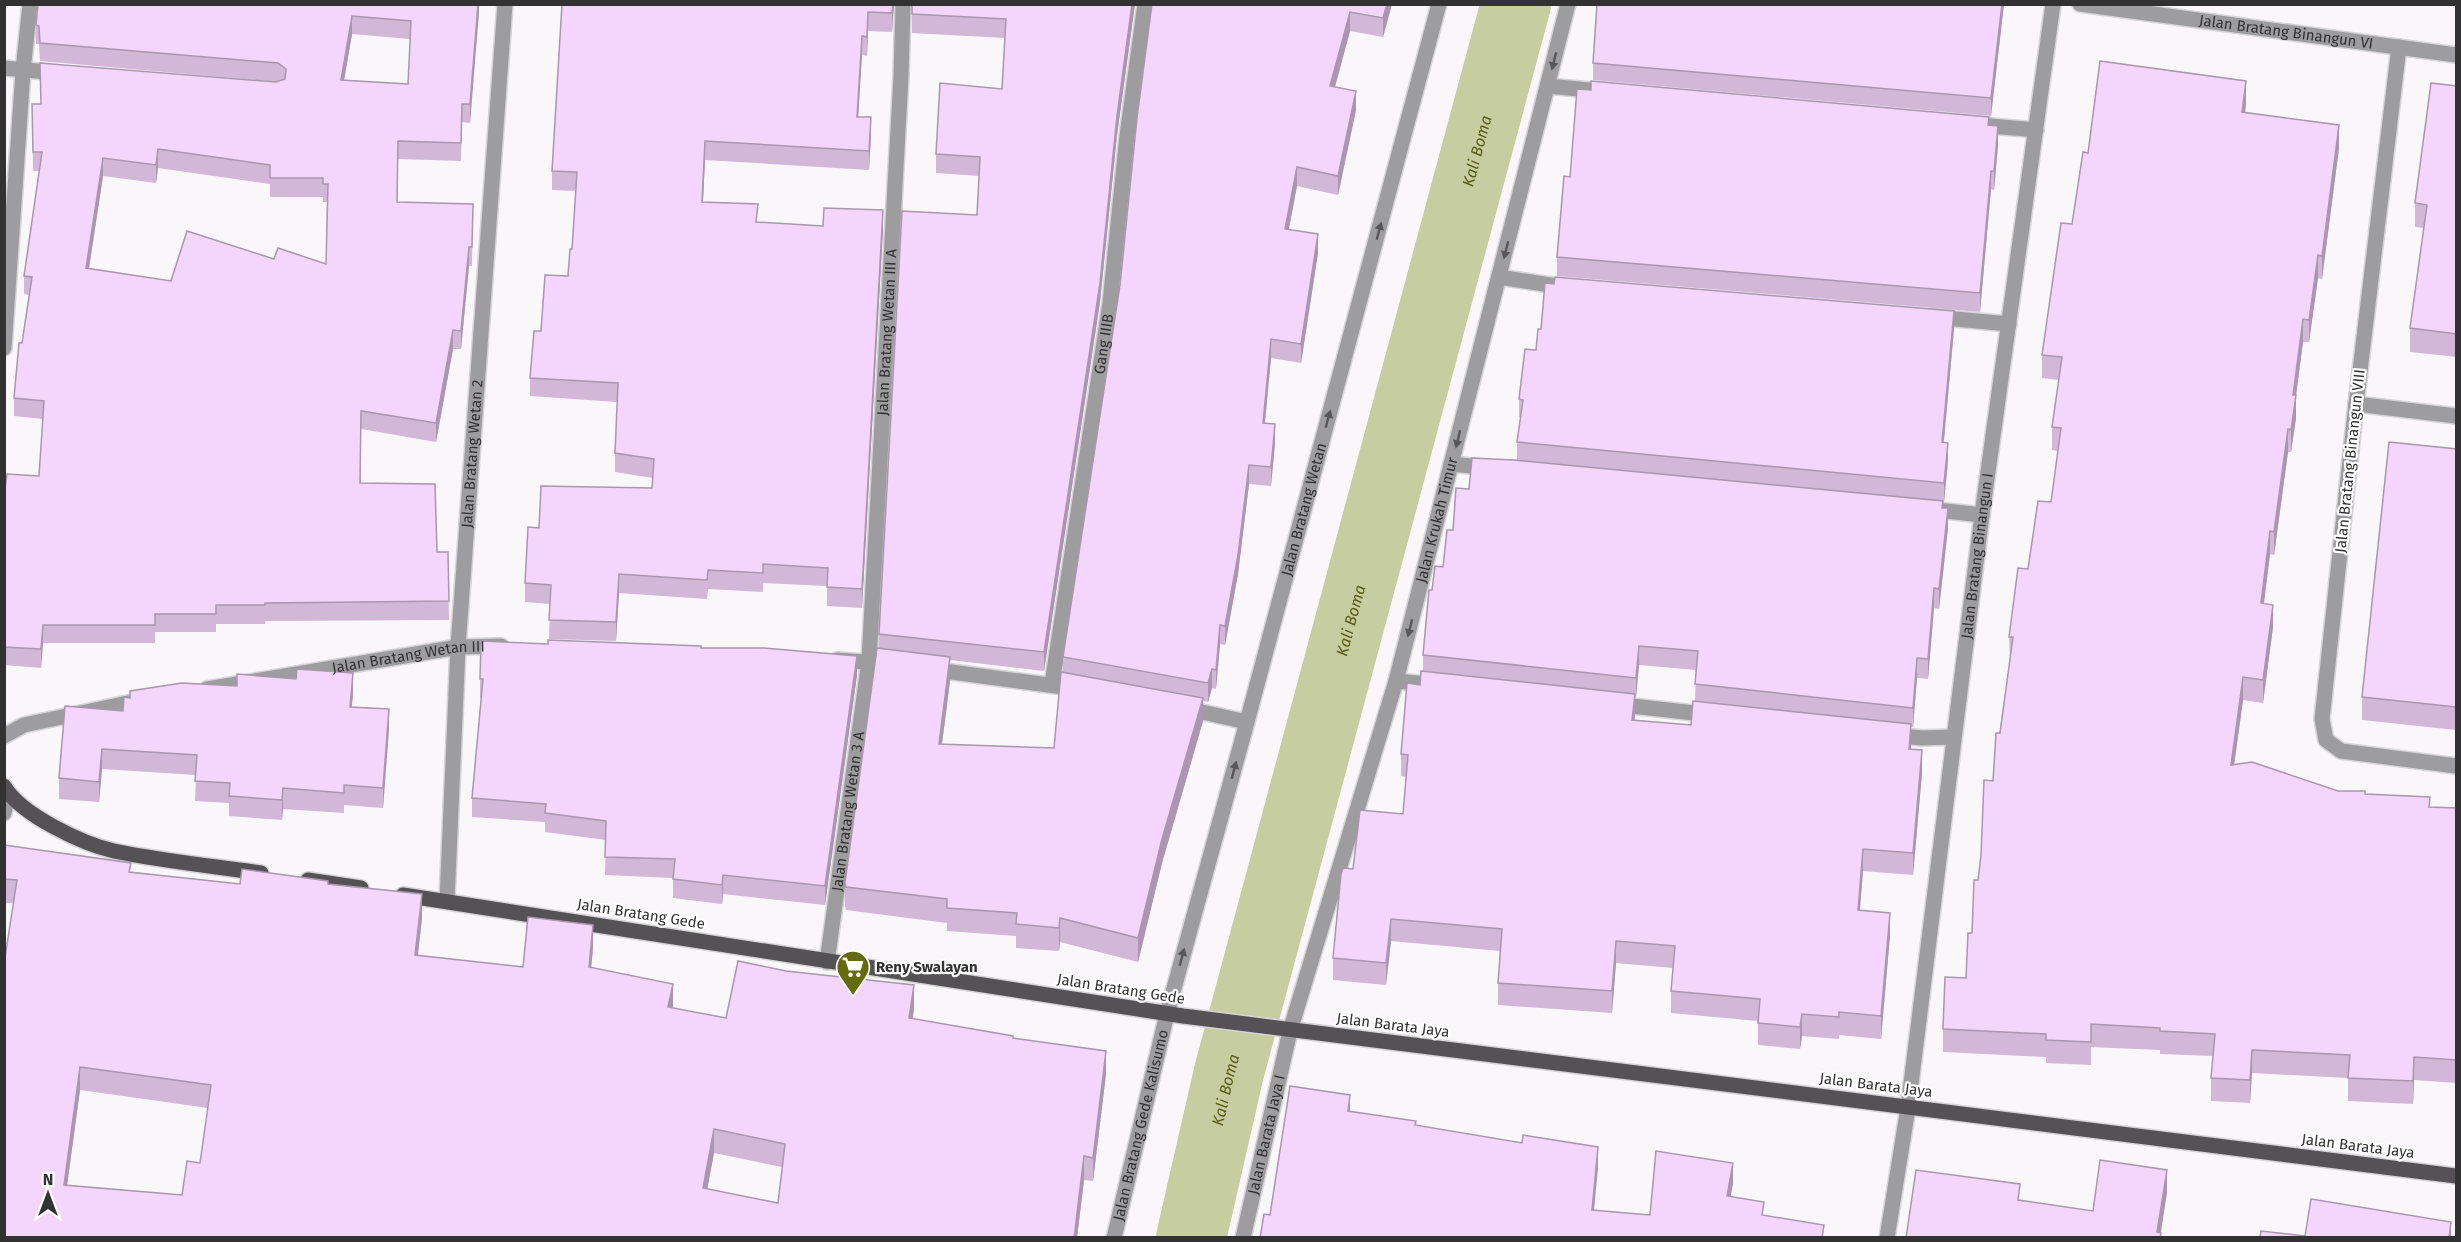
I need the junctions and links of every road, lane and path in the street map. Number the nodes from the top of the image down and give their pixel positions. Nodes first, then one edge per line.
1 (30, 4) edge
2 (506, 4) edge
3 (903, 4) edge
4 (1145, 4) edge
5 (1439, 4) edge
6 (1568, 4) edge
7 (2053, 4) edge
8 (2080, 4) edge
9 (2399, 47) junction
10 (2457, 54) edge
11 (4, 68) edge
12 (23, 70) junction
13 (69, 74) edge
14 (1548, 86) junction
15 (1619, 93) edge
16 (1965, 124) edge
17 (2036, 130) junction
18 (9, 196) edge
19 (1499, 278) junction
20 (1582, 288) edge
21 (1914, 315) edge
22 (2009, 324) junction
23 (4, 348) edge
24 (2356, 404) junction
25 (2457, 416) edge
26 (1451, 464) junction
27 (1510, 470) edge
28 (1910, 508) edge
29 (1982, 515) junction
30 (458, 647) junction
31 (518, 647) edge
32 (822, 659) edge
33 (869, 661) junction
34 (1396, 681) junction
35 (1052, 684) junction
36 (1449, 686) edge
37 (192, 691) edge
38 (1096, 692) edge
39 (157, 697) edge
40 (1603, 703) edge
41 (1173, 706) edge
42 (1733, 717) edge
43 (1247, 722) junction
44 (1875, 733) edge
45 (4, 736) edge
46 (1953, 737) junction
47 (2457, 766) edge
48 (6, 790) edge
49 (4, 813) edge
50 (274, 875) edge
51 (297, 879) edge
52 (447, 901) junction
53 (827, 962) junction
54 (1167, 1014) junction
55 (1290, 1031) junction
56 (1908, 1108) junction
57 (2457, 1176) edge
58 (1114, 1238) edge
59 (1243, 1238) edge
60 (1887, 1238) edge

1 - 12 street
2 - 30 street, Jalan Bratang Wetan 2
3 - 33 street, Jalan Bratang Wetan III A
4 - 35 street, Gang IIIB
43 -> 5 street, Jalan Bratang Wetan
6 -> 14 street, Jalan Krukah Timur
7 - 17 street, Jalan Bratang Binangun I
8 - 9 street, Jalan Bratang Binangun VI
9 - 10 street, Jalan Bratang Binangun VI
9 - 24 street, Jalan Bratang Binangun VIII
11 - 12 street
12 - 13 street
12 - 18 street
14 - 15 street
14 -> 19 street, Jalan Krukah Timur
16 - 17 street
17 - 22 street, Jalan Bratang Binangun I
18 - 23 street
19 - 20 street
19 -> 26 street, Jalan Krukah Timur
21 - 22 street
22 - 29 street, Jalan Bratang Binangun I
24 - 25 street
24 - 47 street, Jalan Bratang Binangun VIII
26 - 27 street
26 -> 34 street, Jalan Krukah Timur
28 - 29 street
29 - 46 street, Jalan Bratang Binangun I
30 - 31 street, Jalan Bratang Wetan III
30 - 37 street, Jalan Bratang Wetan III
30 - 52 street, Jalan Bratang Wetan 2
32 - 33 street
33 - 35 street
33 - 53 street, Jalan Bratang Wetan 3 A
34 - 36 street
34 - 55 street, Jalan Krukah Timur
35 - 38 street
39 - 45 street
40 - 42 street
41 - 43 street
54 -> 43 street, Jalan Bratang Wetan
44 - 46 street
46 - 56 street, Jalan Bratang Binangun I
48 - 49 street
48 - 50 main road
51 - 52 main road, Jalan Bratang Gede
52 - 53 main road, Jalan Bratang Gede
53 - 54 main road, Jalan Bratang Gede
54 - 55 main road, Jalan Bratang Gede
54 - 58 street, Jalan Bratang Gede Kalisumo
55 - 56 main road, Jalan Barata Jaya
55 - 59 street, Jalan Barata Jaya I
56 - 57 main road, Jalan Barata Jaya
56 - 60 street, Jalan Bratang Binangun I

